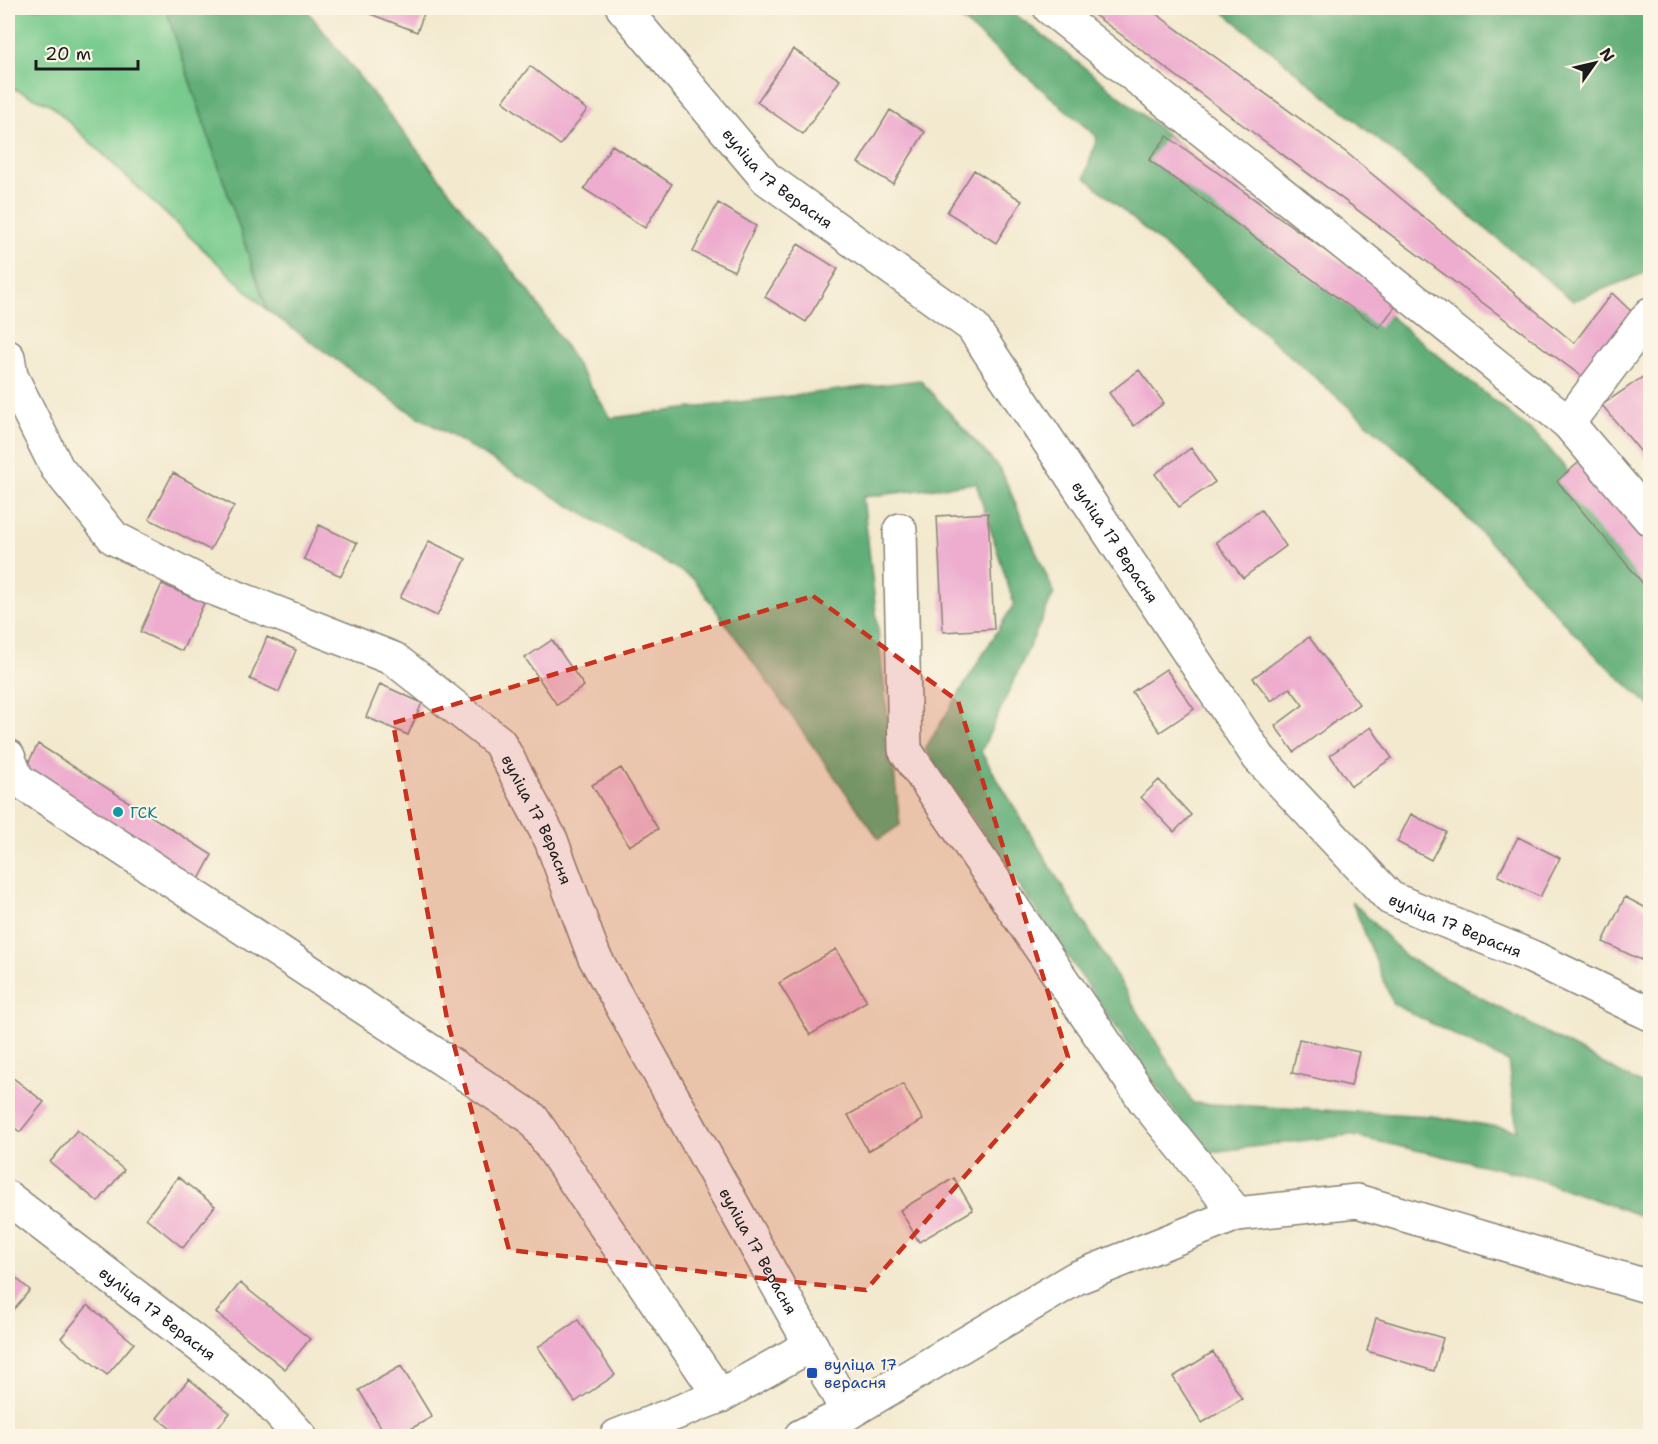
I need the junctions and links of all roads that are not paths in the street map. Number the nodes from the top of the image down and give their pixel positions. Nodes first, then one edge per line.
1 (623, 8) edge
2 (1050, 8) edge
3 (1650, 314) edge
4 (8, 357) edge
5 (1568, 423) junction
6 (1650, 519) edge
7 (900, 530) dead end
8 (11, 773) edge
9 (1650, 1014) edge
10 (8, 1198) edge
11 (1237, 1214) junction
12 (1650, 1287) edge
13 (811, 1345) junction
14 (720, 1396) junction
15 (848, 1413) junction
16 (300, 1437) edge
17 (617, 1437) edge
18 (801, 1437) edge

1 - 9 street, вуліца 17 Верасня
2 - 5 street
3 - 5 street
4 - 13 street, вуліца 17 Верасня
5 - 6 street
7 - 11 street
8 - 14 street
10 - 16 street, вуліца 17 Верасня
11 - 12 street
11 - 15 street
13 - 14 street
13 - 15 street, вуліца 17 Верасня
14 - 17 street
15 - 18 street

